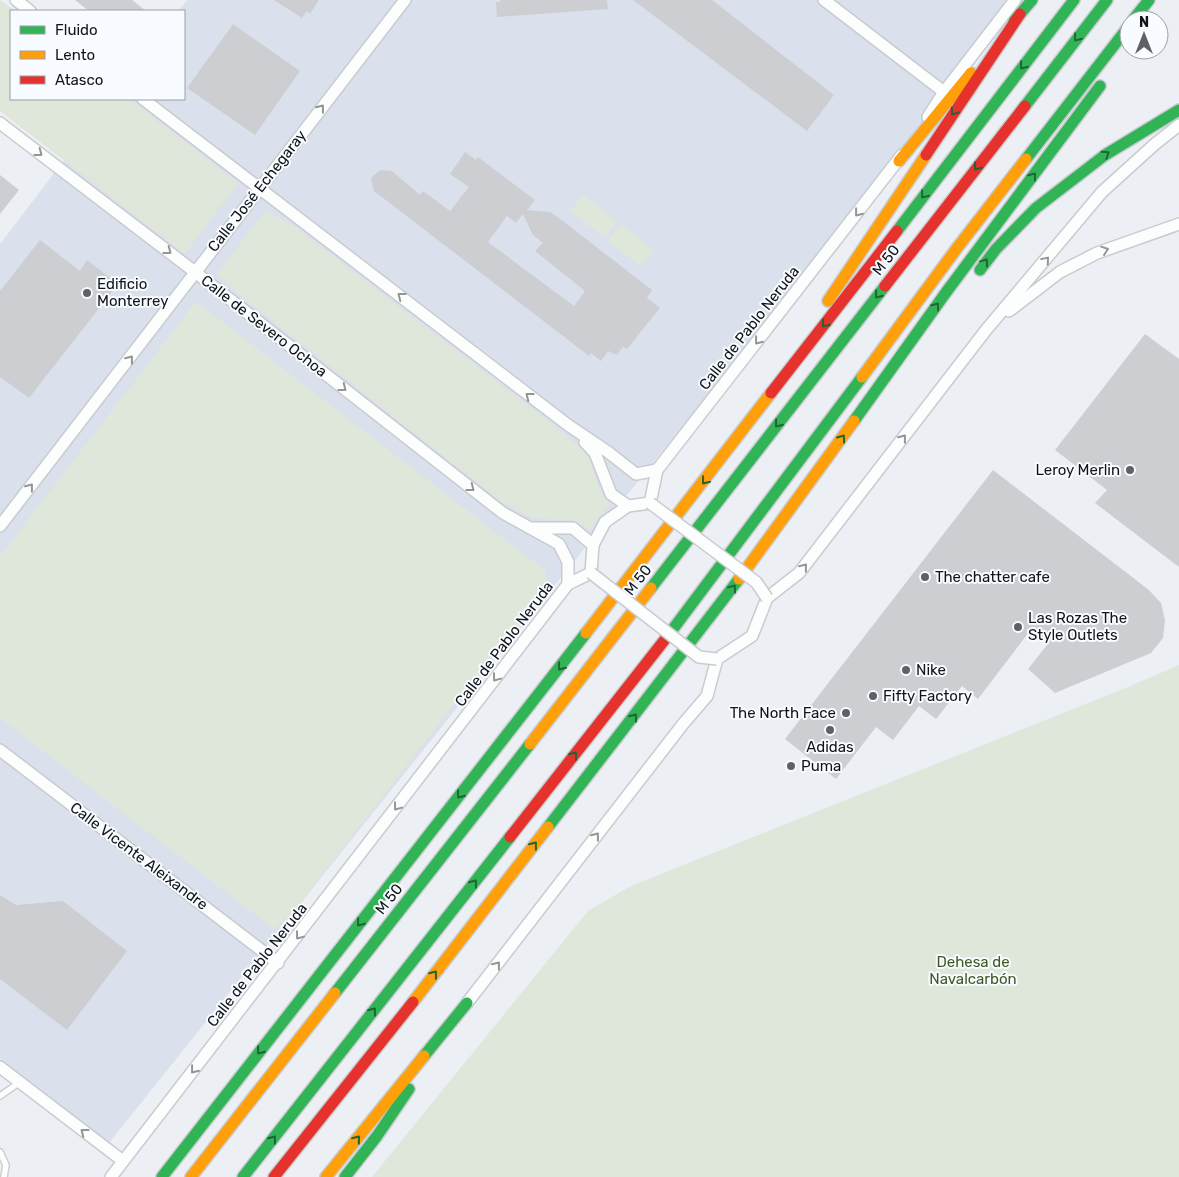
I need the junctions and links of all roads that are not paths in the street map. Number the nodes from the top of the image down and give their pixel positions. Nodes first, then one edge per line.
1 (16, 0) edge
2 (405, 0) edge
3 (824, 0) edge
4 (1015, 0) edge
5 (1032, 0) edge
6 (1074, 0) edge
7 (1107, 0) edge
8 (29, 10) edge
9 (1020, 14) junction
10 (1119, 39) edge
11 (1106, 78) dead end
12 (944, 92) junction
13 (144, 100) edge
14 (1179, 110) edge
15 (0, 123) edge
16 (1179, 125) edge
17 (898, 161) junction
18 (259, 188) junction
19 (1179, 224) edge
20 (195, 272) junction
21 (974, 278) dead end
22 (992, 324) junction
23 (900, 376) dead end
24 (568, 425) junction
25 (725, 454) junction
26 (657, 470) junction
27 (650, 503) junction
28 (628, 506) junction
29 (0, 526) edge
30 (529, 528) junction
31 (593, 545) junction
32 (752, 563) junction
33 (591, 573) junction
34 (568, 584) junction
35 (767, 598) junction
36 (717, 660) junction
37 (0, 750) edge
38 (278, 963) junction
39 (467, 1003) junction
40 (397, 1022) junction
41 (0, 1067) edge
42 (20, 1082) junction
43 (0, 1096) edge
44 (0, 1152) edge
45 (123, 1161) junction
46 (302, 1161) dead end
47 (4, 1177) edge
48 (112, 1177) edge
49 (162, 1177) edge
50 (191, 1177) edge
51 (243, 1177) edge
52 (274, 1177) edge
53 (326, 1177) edge
54 (345, 1177) edge

1 - 8 street
18 -> 2 street, Calle José Echegaray
3 - 12 street
4 - 12 street, Calle de Pablo Neruda
5 - 9 main road
6 -> 25 main road
7 -> 50 main road, M 50
9 - 17 main road
9 -> 25 main road
51 -> 10 main road
32 -> 11 main road
12 - 17 street, Calle de Pablo Neruda
13 - 18 street
21 -> 14 main road
15 -> 20 street, Calle de Severo Ochoa
22 -> 16 street
17 -> 26 street, Calle de Pablo Neruda
18 - 20 street, Calle José Echegaray
24 -> 18 street
22 -> 19 street
29 -> 20 street, Calle José Echegaray
20 -> 30 street, Calle de Severo Ochoa
35 -> 22 street
23 - 32 main road
24 - 26 street
24 - 28 street
25 -> 49 main road
26 - 27 street, Calle de Pablo Neruda
27 - 28 street
27 - 35 street, bridge
28 - 31 street
30 - 31 street, Calle de Severo Ochoa
30 - 34 street, Calle de Severo Ochoa
31 - 33 street
40 -> 32 main road
33 - 34 street, Calle de Pablo Neruda
33 - 36 street, bridge
34 -> 38 street, Calle de Pablo Neruda
35 - 36 street
39 -> 36 street
37 - 38 street, Calle Vicente Aleixandre
38 -> 45 street, Calle de Pablo Neruda
53 -> 39 main road
39 - 54 main road
40 - 46 main road
40 - 52 main road
41 - 42 street
42 - 43 lane
45 -> 42 street
44 - 47 lane
45 - 48 street, Calle de Pablo Neruda

